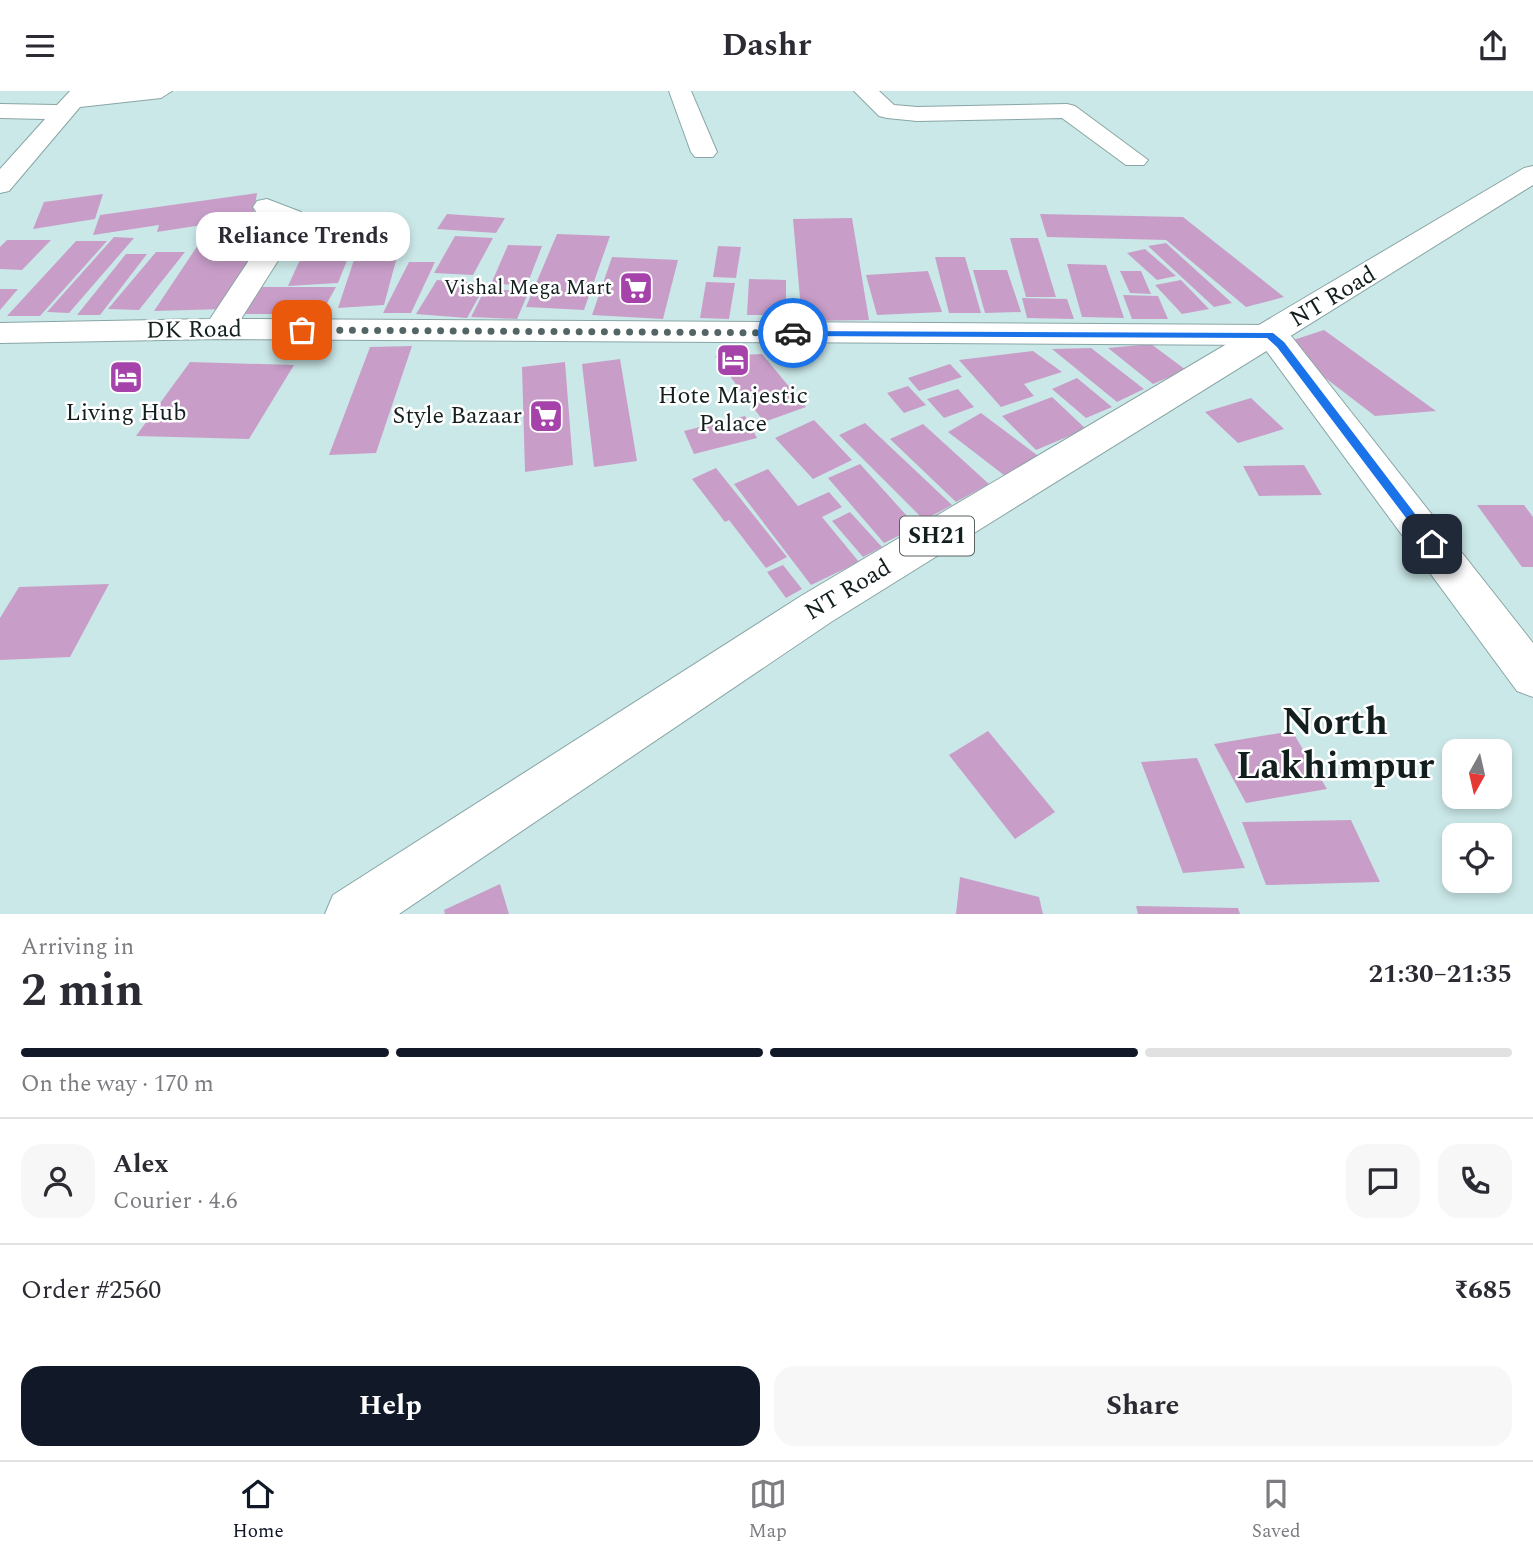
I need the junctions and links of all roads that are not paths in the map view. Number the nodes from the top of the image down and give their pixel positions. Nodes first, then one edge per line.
1 (161, 91) edge
2 (680, 91) edge
3 (865, 91) edge
4 (74, 101) edge
5 (0, 111) edge
6 (704, 152) dead end
7 (1135, 160) dead end
8 (1533, 174) edge
9 (0, 185) edge
10 (267, 207) dead end
11 (219, 329) junction
12 (0, 333) edge
13 (1270, 335) junction
14 (1533, 677) edge
15 (352, 914) edge

1 - 4 street
2 - 6 street
3 - 7 street
4 - 5 street
4 - 9 street
8 - 13 street, NT Road / SH21
10 - 11 street
11 - 12 street, DK Road
11 - 13 street, DK Road
13 - 14 street
13 - 15 street, NT Road / SH21

